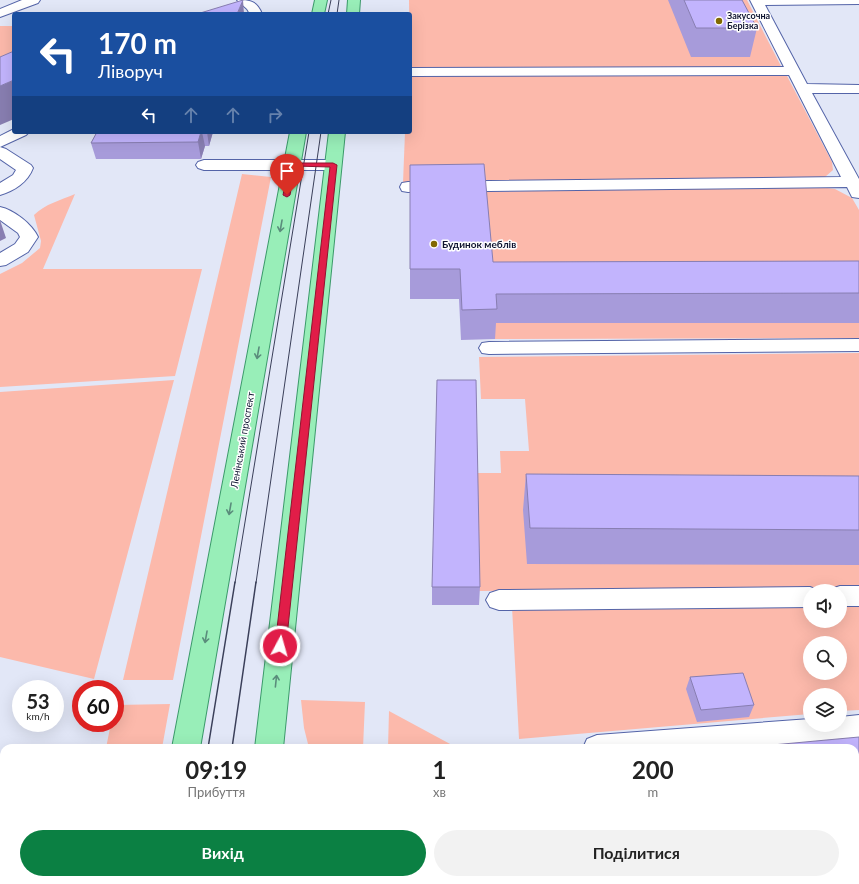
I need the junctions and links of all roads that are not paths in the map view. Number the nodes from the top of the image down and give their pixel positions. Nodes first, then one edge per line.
1 (6, 0) edge
2 (34, 0) edge
3 (243, 0) edge
4 (321, 0) edge
5 (354, 0) edge
6 (859, 0) edge
7 (756, 1) edge
8 (0, 8) edge
9 (255, 12) edge
10 (318, 12) edge
11 (353, 12) edge
12 (0, 13) edge
13 (0, 17) edge
14 (12, 21) edge
15 (412, 72) edge
16 (794, 72) junction
17 (802, 88) junction
18 (859, 89) edge
19 (17, 134) edge
20 (298, 134) edge
21 (338, 134) edge
22 (0, 142) edge
23 (0, 152) edge
24 (292, 164) junction
25 (204, 165) dead end
26 (333, 165) junction
27 (408, 187) edge
28 (856, 188) edge
29 (0, 190) edge
30 (0, 212) edge
31 (0, 261) edge
32 (859, 345) edge
33 (489, 348) dead end
34 (847, 596) edge
35 (859, 596) edge
36 (803, 597) edge
37 (499, 600) dead end
38 (273, 705) junction
39 (859, 728) edge
40 (187, 744) edge
41 (269, 744) edge
42 (278, 744) edge
43 (649, 744) edge

1 - 8 street
2 - 12 street
3 - 9 street
4 - 10 main road
5 - 11 main road
6 - 7 street
7 - 16 street
13 - 14 street
15 - 16 street
16 - 17 street
17 - 18 street
17 - 28 street
19 - 22 street
20 - 24 main road, Ленінський проспект
21 - 26 main road
23 - 29 street
24 - 25 street
24 - 26 street
24 -> 40 main road, Ленінський проспект
38 -> 26 main road
27 - 28 street
30 - 31 street
32 - 33 street
34 - 35 street
36 - 37 street
38 - 41 main road
38 - 42 main road
39 - 43 street

